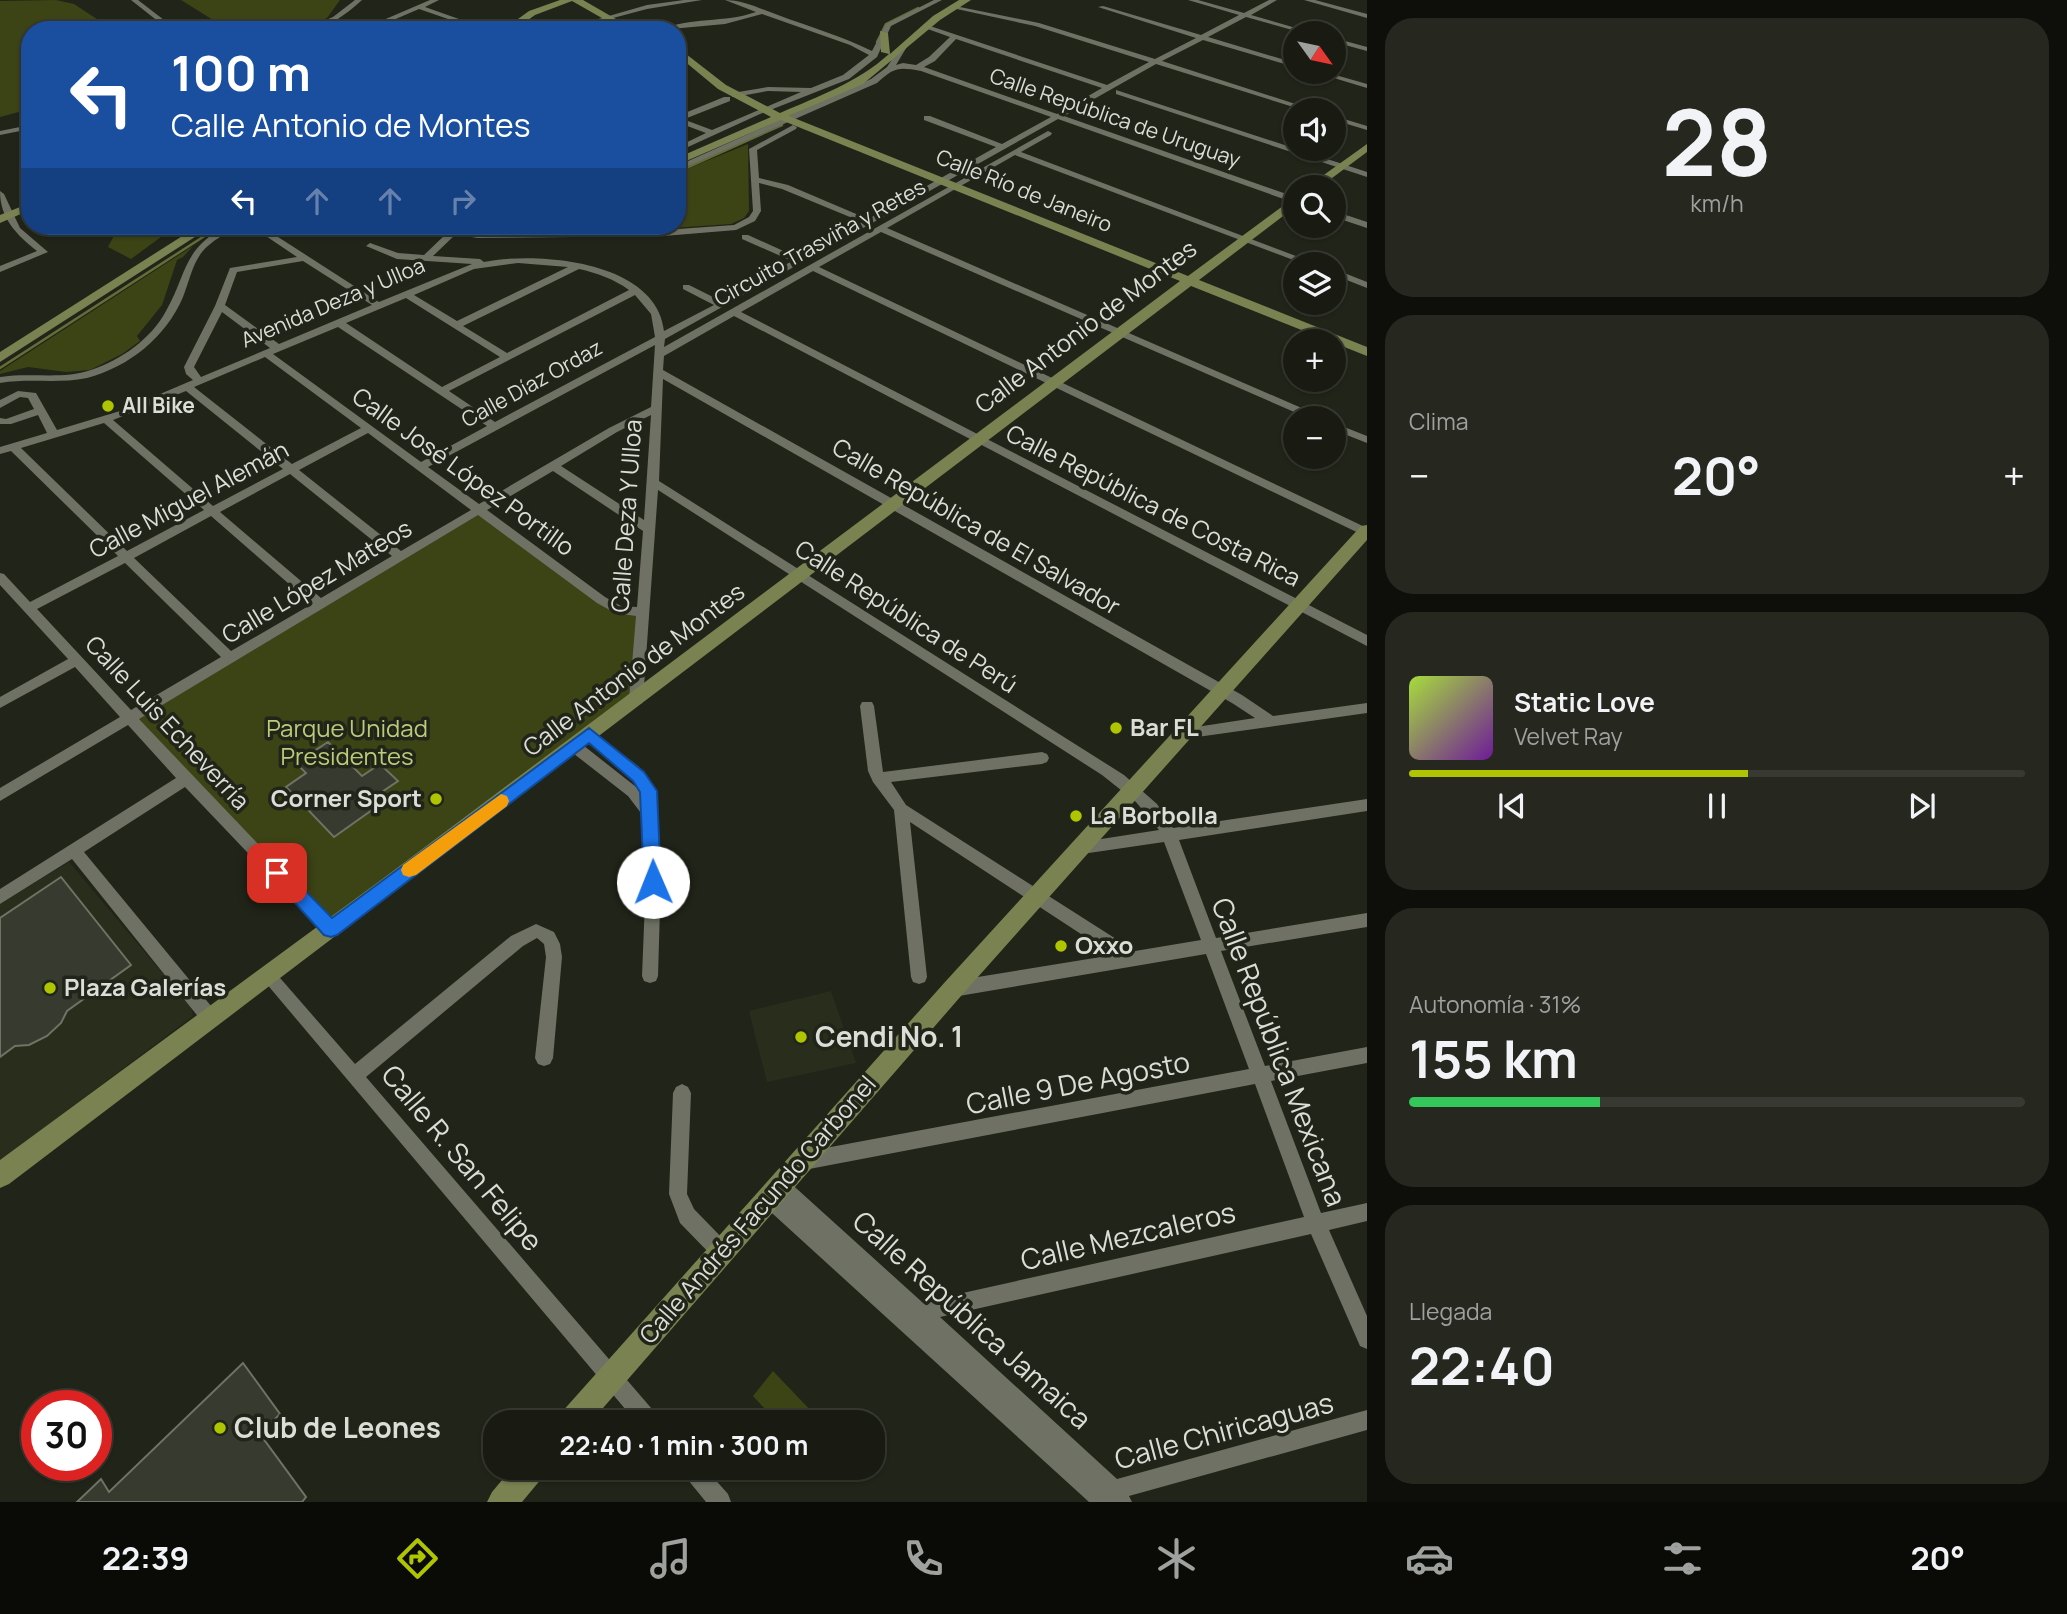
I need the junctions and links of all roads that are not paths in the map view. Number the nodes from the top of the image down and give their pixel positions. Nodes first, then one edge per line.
1 (134, 0) edge
2 (436, 0) edge
3 (699, 0) edge
4 (728, 0) edge
5 (939, 0) edge
6 (966, 0) edge
7 (1192, 0) edge
8 (1275, 0) edge
9 (1307, 0) edge
10 (361, 1) edge
11 (565, 2) edge
12 (954, 3) edge
13 (419, 7) junction
14 (1101, 7) dead end
15 (763, 12) junction
16 (1249, 14) junction
17 (1367, 16) edge
18 (162, 21) edge
19 (328, 21) edge
20 (335, 21) edge
21 (385, 21) edge
22 (460, 21) edge
23 (511, 21) edge
24 (521, 21) edge
25 (601, 21) edge
26 (617, 21) edge
27 (1154, 23) junction
28 (1037, 24) junction
29 (686, 25) edge
30 (1283, 25) edge
31 (924, 26) junction
32 (1145, 28) dead end
33 (1024, 31) dead end
34 (883, 33) joint
35 (954, 37) junction
36 (1202, 37) junction
37 (1212, 40) junction
38 (1346, 43) edge
39 (1367, 49) edge
40 (886, 56) junction
41 (686, 59) edge
42 (1156, 61) junction
43 (1283, 61) edge
44 (1166, 65) junction
45 (686, 68) edge
46 (920, 68) junction
47 (1346, 80) edge
48 (1367, 86) edge
49 (1108, 88) junction
50 (810, 90) dead end
51 (1119, 92) junction
52 (731, 97) junction
53 (796, 98) junction
54 (1283, 102) edge
55 (822, 105) junction
56 (761, 111) junction
57 (686, 116) edge
58 (1058, 116) junction
59 (927, 118) dead end
60 (1070, 120) junction
61 (686, 122) edge
62 (787, 122) junction
63 (1346, 122) edge
64 (730, 125) junction
65 (1367, 128) edge
66 (21, 131) edge
67 (712, 134) junction
68 (0, 135) edge
69 (751, 135) junction
70 (686, 146) edge
71 (686, 146) edge
72 (1367, 147) edge
73 (1002, 148) junction
74 (1014, 152) junction
75 (686, 158) edge
76 (686, 165) edge
77 (1341, 166) junction
78 (1367, 174) edge
79 (1329, 175) edge
80 (757, 180) junction
81 (945, 186) junction
82 (0, 194) edge
83 (1283, 196) edge
84 (21, 208) edge
85 (1283, 209) edge
86 (4, 215) edge
87 (1346, 218) edge
88 (868, 222) junction
89 (1367, 225) edge
90 (881, 229) junction
91 (686, 231) edge
92 (21, 233) edge
93 (23, 235) edge
94 (177, 235) edge
95 (191, 235) edge
96 (215, 235) edge
97 (269, 235) edge
98 (450, 235) edge
99 (745, 237) dead end
100 (1245, 239) junction
101 (370, 246) dead end
102 (1283, 253) edge
103 (306, 258) junction
104 (425, 258) junction
105 (799, 261) junction
106 (489, 262) junction
107 (577, 266) junction
108 (812, 268) junction
109 (0, 269) edge
110 (1346, 277) edge
111 (1186, 284) junction
112 (1367, 285) edge
113 (685, 287) dead end
114 (635, 290) junction
115 (406, 294) junction
116 (720, 305) junction
117 (220, 306) junction
118 (379, 306) junction
119 (733, 312) junction
120 (339, 323) junction
121 (457, 325) junction
122 (1289, 329) edge
123 (1119, 333) junction
124 (660, 336) junction
125 (0, 350) edge
126 (272, 350) junction
127 (1367, 352) edge
128 (1346, 353) edge
129 (660, 354) junction
130 (507, 357) junction
131 (0, 358) edge
132 (1367, 361) edge
133 (659, 372) junction
134 (0, 380) edge
135 (199, 380) junction
136 (1051, 384) junction
137 (186, 386) junction
138 (441, 391) junction
139 (0, 405) edge
140 (1288, 406) edge
141 (657, 408) junction
142 (41, 410) junction
143 (107, 419) junction
144 (0, 421) edge
145 (494, 426) junction
146 (369, 428) junction
147 (1346, 431) edge
148 (54, 435) junction
149 (978, 439) junction
150 (1367, 440) edge
151 (12, 446) junction
152 (0, 451) edge
153 (422, 466) junction
154 (553, 466) junction
155 (292, 469) junction
156 (653, 482) junction
157 (894, 503) junction
158 (479, 509) junction
159 (212, 512) junction
160 (649, 529) junction
161 (1366, 532) edge
162 (401, 556) junction
163 (126, 557) junction
164 (800, 575) junction
165 (0, 577) edge
166 (320, 604) junction
167 (1299, 606) junction
168 (29, 608) junction
169 (641, 612) junction
170 (1367, 641) edge
171 (230, 658) junction
172 (76, 660) junction
173 (1223, 691) junction
174 (636, 700) junction
175 (0, 703) edge
176 (867, 706) dead end
177 (1367, 708) edge
178 (130, 718) junction
179 (1271, 722) junction
180 (1183, 734) junction
181 (582, 740) junction
182 (1042, 758) dead end
183 (878, 778) junction
184 (186, 779) junction
185 (1135, 789) junction
186 (0, 795) edge
187 (1367, 805) edge
188 (901, 809) junction
189 (1169, 834) junction
190 (1082, 848) junction
191 (74, 851) junction
192 (1038, 896) junction
193 (0, 897) edge
194 (1367, 920) edge
195 (331, 929) junction
196 (1211, 944) junction
197 (1131, 958) junction
198 (268, 976) junction
199 (650, 976) dead end
200 (919, 977) dead end
201 (953, 989) junction
202 (210, 1018) junction
203 (1367, 1055) edge
204 (544, 1058) dead end
205 (355, 1075) junction
206 (1261, 1075) junction
207 (682, 1093) dead end
208 (799, 1162) junction
209 (0, 1175) edge
210 (775, 1191) junction
211 (1367, 1212) edge
212 (1316, 1223) junction
213 (721, 1251) junction
214 (911, 1314) junction
215 (1367, 1339) edge
216 (611, 1377) junction
217 (582, 1410) edge
218 (640, 1410) edge
219 (1367, 1420) edge
220 (521, 1480) edge
221 (701, 1480) edge
222 (1109, 1497) edge
223 (502, 1502) edge
224 (720, 1502) edge

1 - 18 street
2 - 13 street
3 - 26 street
4 - 15 street
5 - 34 street
6 - 12 main road
7 - 16 street
8 - 16 street, Circuito Trasviña y Retes
9 - 17 street
10 - 19 street
10 - 20 street
11 - 23 main road
11 - 24 main road
11 - 25 main road
12 - 28 street
12 - 31 main road
12 - 40 main road
13 - 21 street
13 - 22 street
14 - 27 street
15 - 29 street
15 - 40 street
16 - 30 street
16 - 36 street, Circuito Trasviña y Retes
16 - 37 street, Circuito Trasviña y Retes
27 - 32 street
27 - 36 street
28 - 33 street
28 - 42 street
31 - 35 street
31 - 40 main road
34 - 40 main road
35 - 46 street
35 - 49 street
36 - 37 street
36 - 42 street, Circuito Trasviña y Retes
37 - 43 street
37 - 44 street, Circuito Trasviña y Retes
38 - 39 street
40 - 46 street
40 - 46 street
40 - 53 street
40 - 55 street
40 - 70 main road
40 - 75 main road
41 - 52 main road, Calle Río de Janeiro
42 - 44 street
42 - 49 street, Circuito Trasviña y Retes
44 - 51 street, Circuito Trasviña y Retes
44 - 54 street
45 - 52 main road, Calle Río de Janeiro
46 - 58 street, Calle República de Uruguay
47 - 48 street
49 - 58 street, Circuito Trasviña y Retes
50 - 52 street
51 - 60 street, Circuito Trasviña y Retes
51 - 77 street
52 - 56 main road, Calle Río de Janeiro
52 - 57 street
53 - 55 street
53 - 56 street
55 - 62 street
56 - 62 main road, Calle Río de Janeiro
56 - 64 street
58 - 60 street, Calle República de Uruguay
58 - 73 street, Circuito Trasviña y Retes
59 - 73 street
60 - 74 street, Circuito Trasviña y Retes
60 - 83 street, Calle República de Uruguay
61 - 67 street
62 - 69 street
62 - 80 street
62 - 81 main road, Calle Río de Janeiro
63 - 65 street
64 - 67 street
64 - 69 street
66 - 68 street
67 - 71 street
69 - 76 street
72 - 77 main road
73 - 81 street, Circuito Trasviña y Retes
74 - 81 street, Circuito Trasviña y Retes
74 - 100 street
77 - 78 street
77 - 79 main road
80 - 88 street
80 - 91 street
81 - 88 street, Circuito Trasviña y Retes
81 - 90 street, Circuito Trasviña y Retes
81 - 111 main road, Calle Río de Janeiro
82 - 86 street
84 - 86 main road
85 - 100 main road, Calle Antonio de Montes
86 - 92 street
87 - 89 street
88 - 105 street, Circuito Trasviña y Retes
90 - 108 street, Circuito Trasviña y Retes
90 - 123 street
93 - 109 street
94 - 125 main road
95 - 131 main road
96 - 134 street
97 - 103 street
98 - 104 street
99 - 105 street
100 - 102 street
100 - 111 main road, Calle Antonio de Montes
101 - 104 street
103 - 117 street
103 - 118 street
104 - 106 street
105 - 116 street, Circuito Trasviña y Retes
106 - 107 street, Avenida Deza y Ulloa
106 - 115 street, Avenida Deza y Ulloa
107 - 114 street, Avenida Deza y Ulloa
107 - 121 street
108 - 119 street, Circuito Trasviña y Retes
108 - 136 street
110 - 112 street
111 - 122 main road, Calle Río de Janeiro
111 - 123 main road, Calle Antonio de Montes
111 - 127 main road, Calle Río de Janeiro
113 - 116 street
114 - 124 street, Avenida Deza y Ulloa
114 - 130 street
115 - 118 street, Avenida Deza y Ulloa
115 - 121 street
116 - 124 street, Circuito Trasviña y Retes
117 - 126 street, Calle José López Portillo
117 - 135 street
118 - 120 street, Avenida Deza y Ulloa
119 - 129 street, Circuito Trasviña y Retes
119 - 149 street, Calle República de Costa Rica
120 - 126 street, Avenida Deza y Ulloa
120 - 138 street
121 - 130 street
123 - 136 main road, Calle Antonio de Montes
123 - 140 street
124 - 129 street, Calle Deza Y Ulloa
124 - 145 street, Calle Díaz Ordaz
126 - 135 street, Avenida Deza y Ulloa
126 - 146 street, Calle José López Portillo
128 - 132 main road
129 - 133 street, Calle Deza Y Ulloa
130 - 138 street
133 - 141 street, Calle Deza Y Ulloa
133 - 157 street, Calle República de El Salvador
135 - 137 street, Avenida Deza y Ulloa
136 - 149 main road, Calle Antonio de Montes
136 - 161 street
137 - 143 street, Avenida Deza y Ulloa
137 - 155 street
138 - 145 street
139 - 142 street
141 - 154 street, Calle López Mateos
141 - 156 street, Calle Deza Y Ulloa
142 - 144 street
142 - 148 street
143 - 148 street, Avenida Deza y Ulloa
143 - 159 street
145 - 153 street, Calle Díaz Ordaz
146 - 153 street, Calle José López Portillo
146 - 155 street, Calle Miguel Alemán
147 - 150 street
148 - 151 street, Avenida Deza y Ulloa
149 - 157 main road, Calle Antonio de Montes
149 - 167 street, Calle República de Costa Rica
151 - 152 street, Avenida Deza y Ulloa
151 - 163 street
153 - 158 street, Calle José López Portillo
154 - 158 street, Calle López Mateos
154 - 160 street
155 - 159 street, Calle Miguel Alemán
155 - 162 street
156 - 160 street, Calle Deza Y Ulloa
156 - 164 street, Calle República de Perú
157 - 164 main road, Calle Antonio de Montes
157 - 173 street, Calle República de El Salvador
158 - 162 street, Calle López Mateos
158 - 169 street, Calle José López Portillo
159 - 163 street, Calle Miguel Alemán
159 - 166 street
160 - 169 street, Calle Deza Y Ulloa
161 - 167 main road, Calle Andrés Facundo Carbonel
162 - 166 street, Calle López Mateos
163 - 168 street, Calle Miguel Alemán
163 - 171 street
164 - 174 main road, Calle Antonio de Montes
164 - 185 street, Calle República de Perú
165 - 168 street, Calle Luis Echeverría
166 - 171 street, Calle López Mateos
167 - 170 street, Calle República de Costa Rica
167 - 173 main road, Calle Andrés Facundo Carbonel
168 - 172 street, Calle Luis Echeverría
169 - 174 street, Calle Deza Y Ulloa
171 - 178 street, Calle López Mateos
172 - 175 street
172 - 178 street, Calle Luis Echeverría
173 - 179 street, Calle República de El Salvador
173 - 180 main road, Calle Andrés Facundo Carbonel
174 - 181 main road, Calle Antonio de Montes
176 - 183 street
177 - 179 street
178 - 184 street, Calle Luis Echeverría
178 - 186 street, Calle López Mateos
179 - 180 street
180 - 185 main road, Calle Andrés Facundo Carbonel
181 - 195 main road, Calle Antonio de Montes
181 - 199 street
182 - 183 street
183 - 188 street
184 - 191 street
184 - 195 street, Calle Luis Echeverría
185 - 189 street, Calle República Mexicana
185 - 190 main road, Calle Andrés Facundo Carbonel
187 - 189 street
188 - 192 street
188 - 200 street
189 - 190 street
189 - 196 street, Calle República Mexicana
190 - 192 main road, Calle Andrés Facundo Carbonel
191 - 193 street
191 - 202 street
192 - 197 street
192 - 201 main road, Calle Andrés Facundo Carbonel
194 - 196 street
195 - 198 main road, Calle Antonio de Montes
196 - 197 street
196 - 206 street, Calle República Mexicana
197 - 201 street
198 - 202 main road, Calle Antonio de Montes
198 - 205 street, Calle R. San Felipe
201 - 208 main road, Calle Andrés Facundo Carbonel
202 - 209 main road, Calle Antonio de Montes
203 - 206 street, Calle 9 De Agosto
204 - 205 street
205 - 216 street, Calle R. San Felipe
206 - 208 street, Calle 9 De Agosto
206 - 212 street, Calle República Mexicana
207 - 213 street
208 - 210 main road, Calle Andrés Facundo Carbonel
210 - 213 main road, Calle Andrés Facundo Carbonel
210 - 214 street, Calle República Jamaica
211 - 212 street, Calle Mezcaleros
212 - 214 street, Calle Mezcaleros
212 - 215 street, Calle República Mexicana
213 - 216 main road, Calle Andrés Facundo Carbonel
214 - 222 street, Calle República Jamaica
216 - 217 main road, Calle Andrés Facundo Carbonel
216 - 218 street, Calle R. San Felipe
219 - 222 street, Calle Chiricaguas
220 - 223 main road
221 - 224 street

